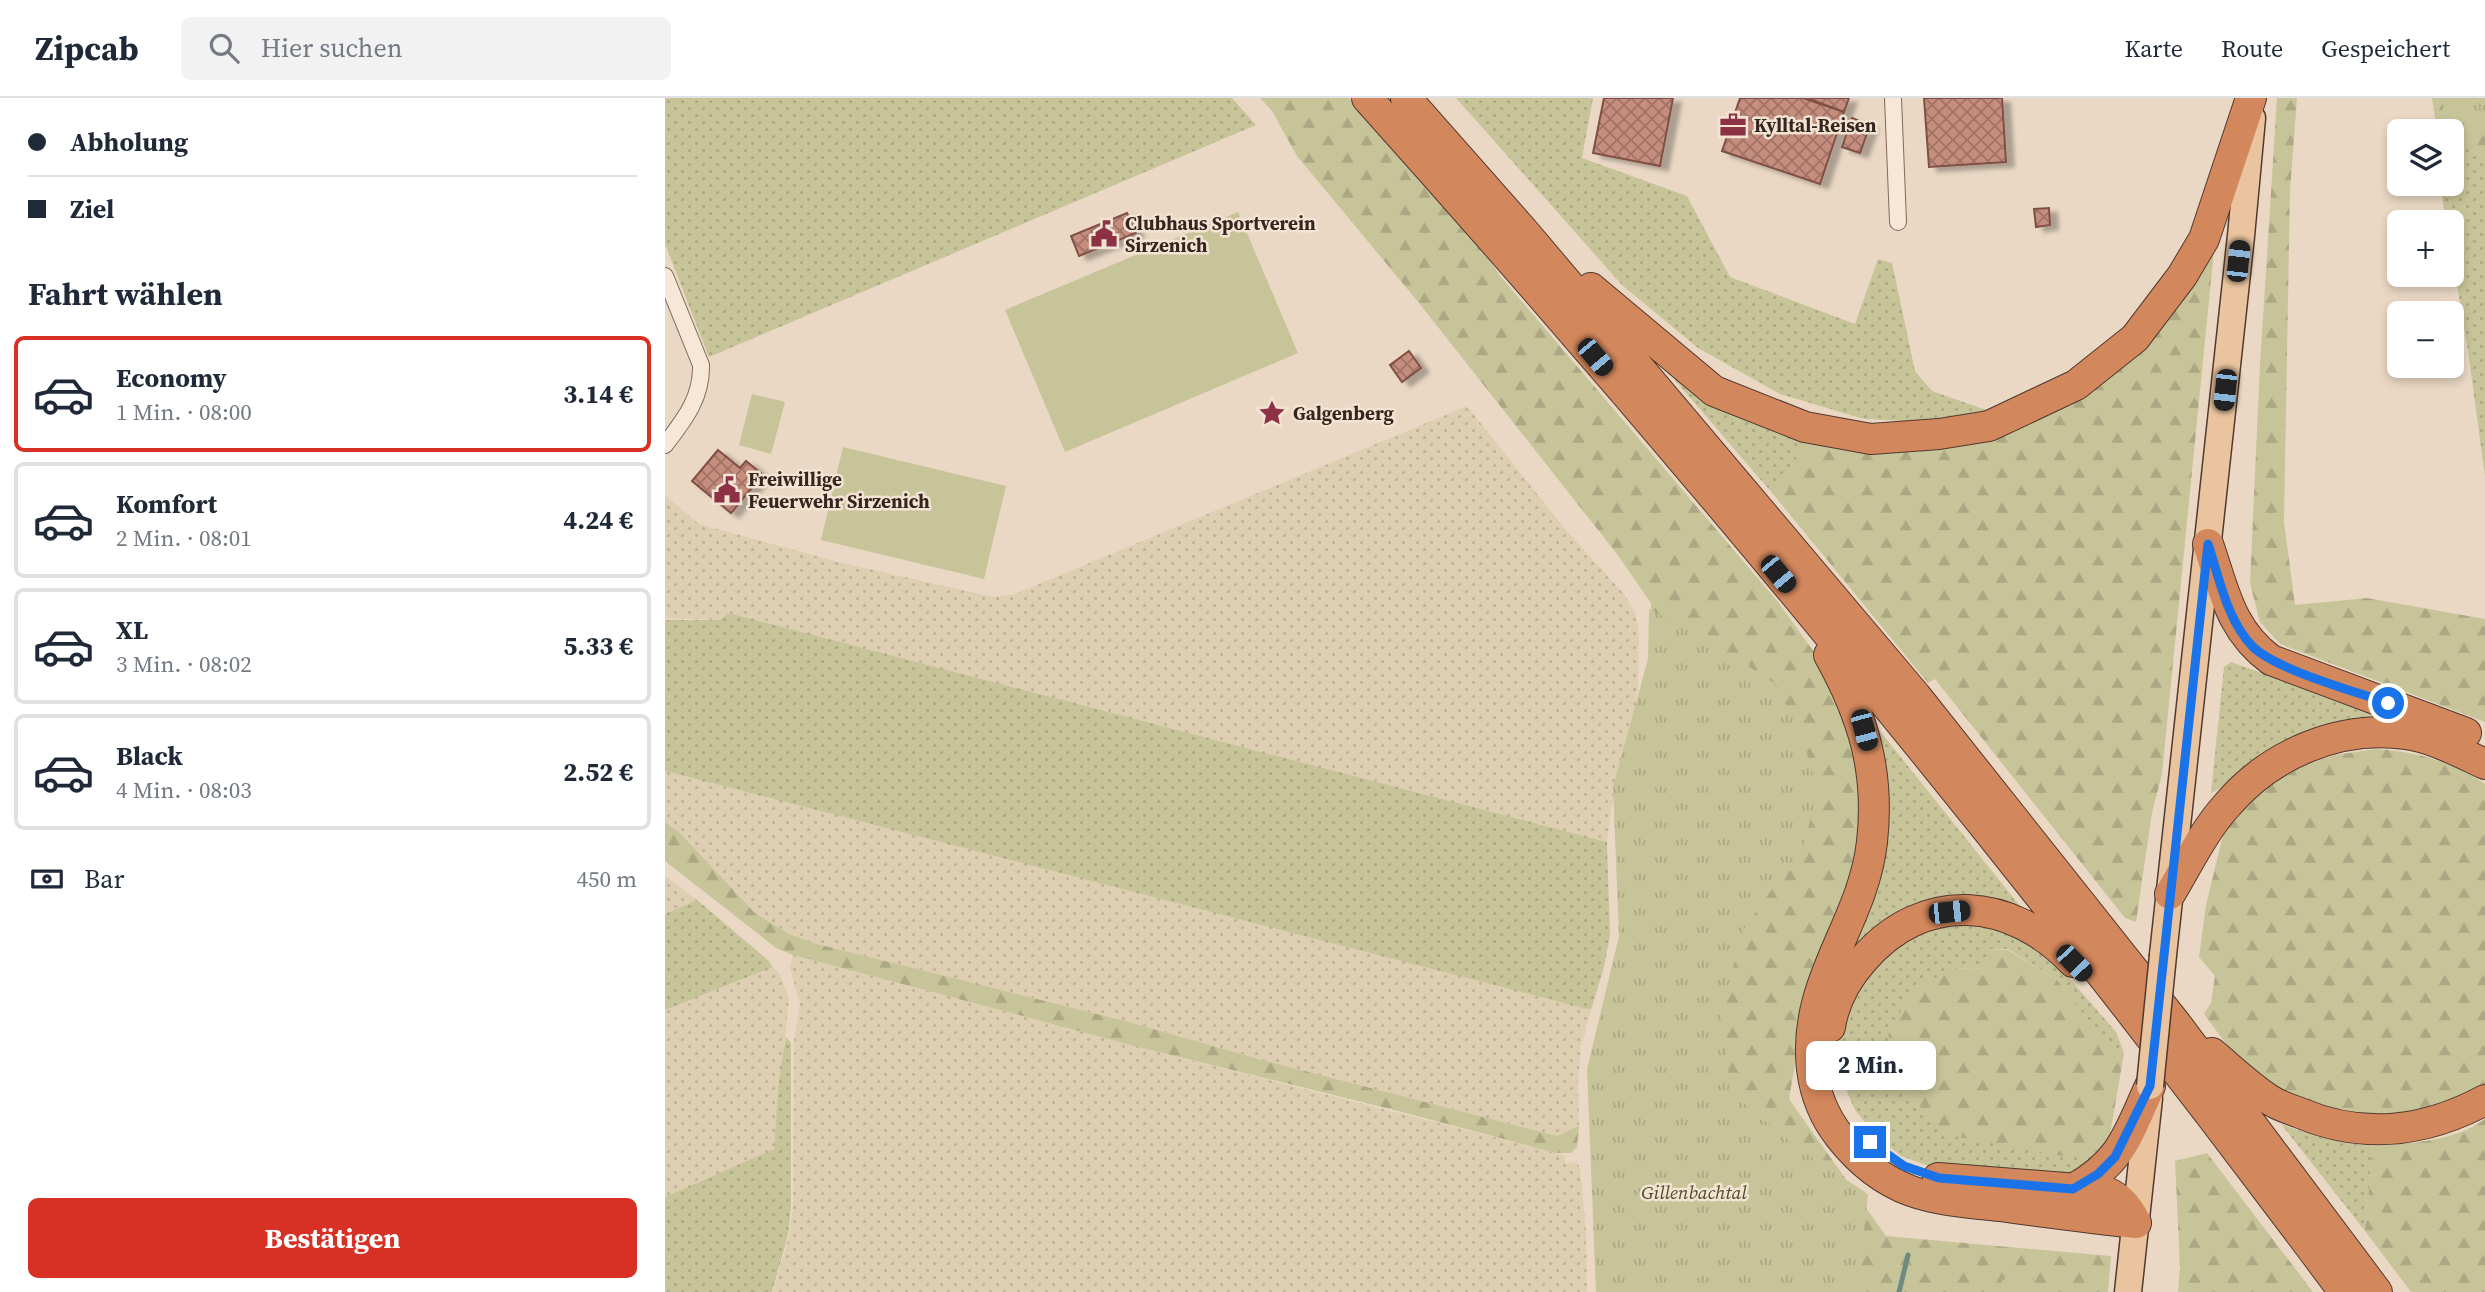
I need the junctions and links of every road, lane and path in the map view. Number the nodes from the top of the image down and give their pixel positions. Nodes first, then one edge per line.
1 (1367, 98) edge
2 (1406, 98) edge
3 (1893, 98) edge
4 (2252, 98) edge
5 (1898, 222) dead end
6 (1526, 234) junction
7 (665, 276) edge
8 (665, 445) edge
9 (2208, 544) junction
10 (1794, 593) junction
11 (2485, 743) edge
12 (2485, 764) edge
13 (2170, 894) junction
14 (2177, 1026) junction
15 (2177, 1072) junction
16 (2150, 1086) junction
17 (2485, 1100) edge
18 (2073, 1189) junction
19 (2136, 1223) junction
20 (2128, 1292) edge
21 (2344, 1292) edge
22 (2377, 1292) edge

1 - 10 highway
2 - 6 highway
3 - 5 street
4 - 6 highway
4 - 9 main road
6 - 14 highway
7 - 8 street
9 - 11 highway
9 - 13 main road
10 - 15 highway
10 - 19 highway
12 - 13 highway
13 - 16 main road, bridge
14 - 17 highway
14 - 22 highway
15 - 18 highway
15 - 21 highway
16 - 18 highway
16 - 19 main road
18 - 19 highway
19 - 20 main road

